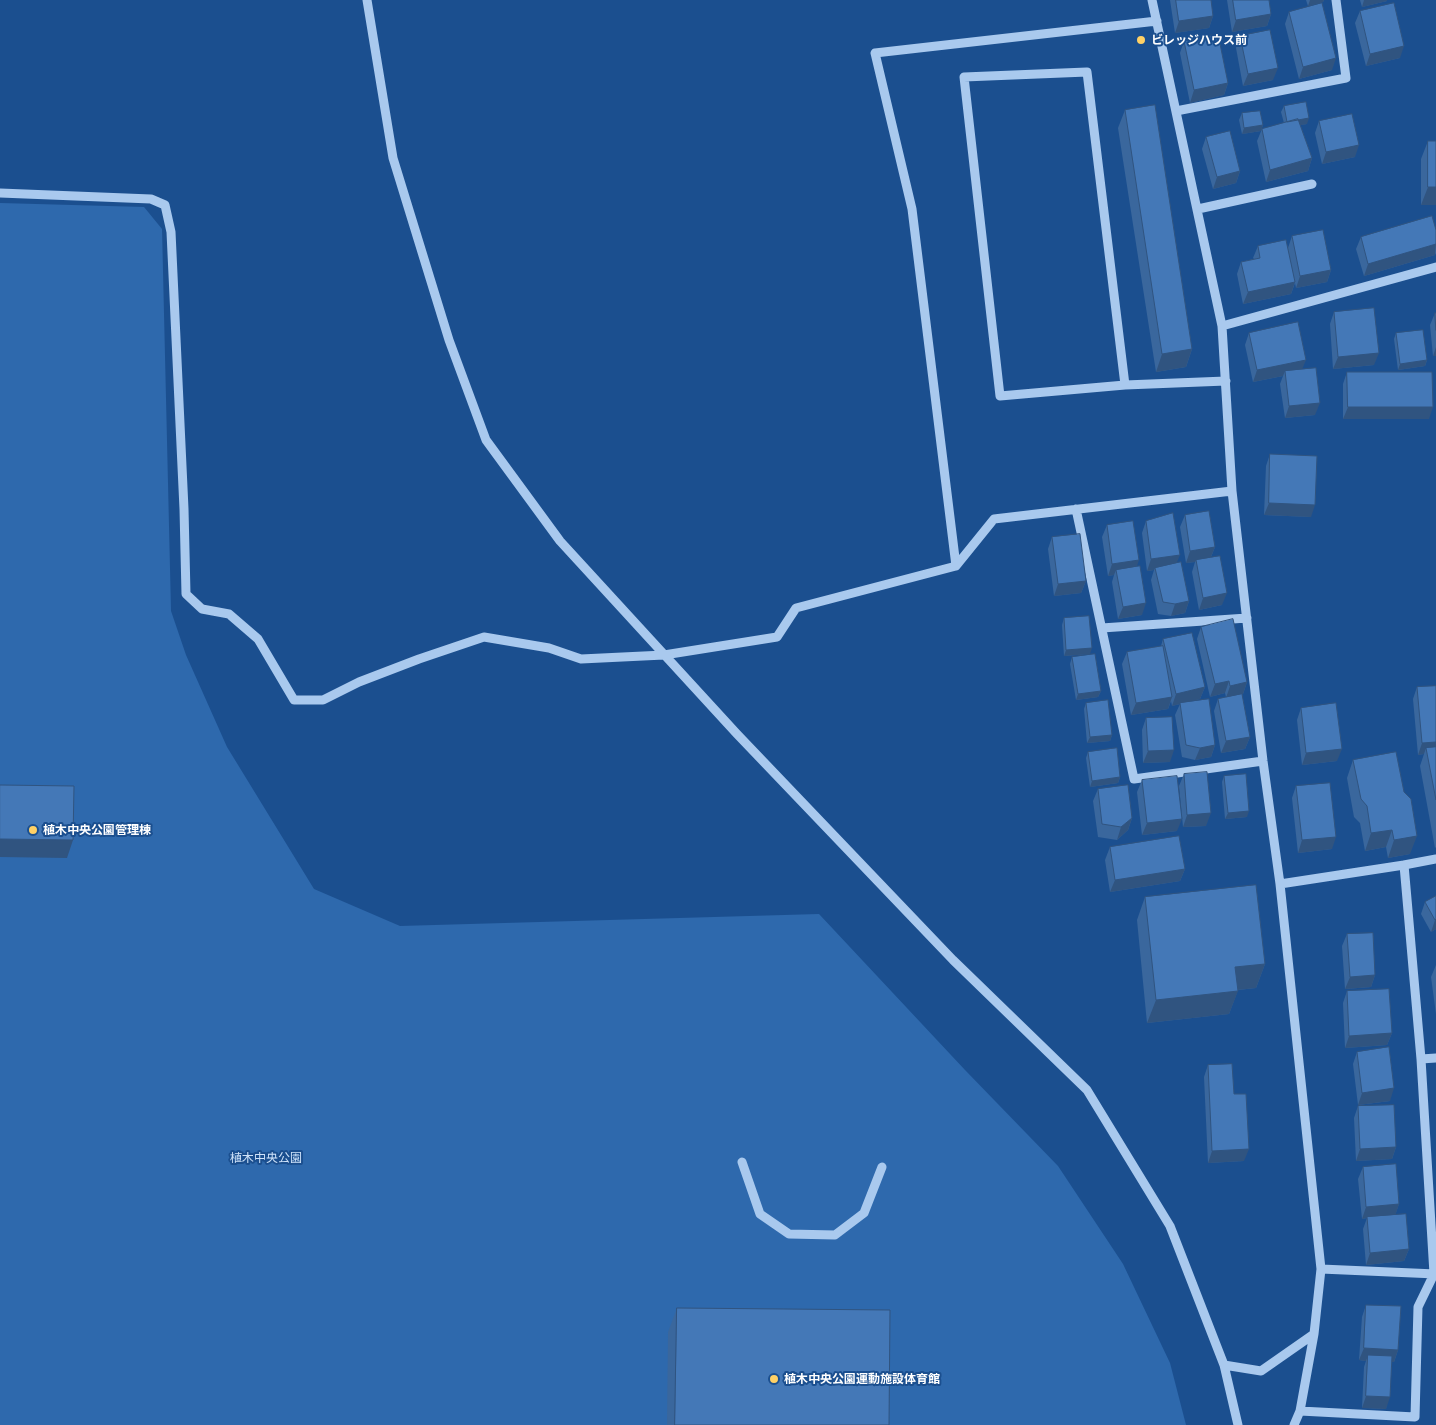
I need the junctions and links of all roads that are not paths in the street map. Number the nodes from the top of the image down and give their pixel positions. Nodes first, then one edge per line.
1 (367, 0) edge
2 (1152, 0) edge
3 (1336, 0) edge
4 (1156, 21) junction
5 (1176, 111) junction
6 (1312, 184) dead end
7 (0, 193) edge
8 (1198, 209) junction
9 (1436, 267) edge
10 (1222, 326) junction
11 (1226, 381) junction
12 (1125, 386) junction
13 (1232, 491) junction
14 (1076, 509) junction
15 (956, 566) junction
16 (1246, 618) junction
17 (1102, 628) junction
18 (664, 655) junction
19 (1264, 761) junction
20 (1436, 859) edge
21 (1404, 865) junction
22 (1280, 884) junction
23 (1436, 1058) edge
24 (1421, 1059) junction
25 (742, 1162) dead end
26 (882, 1167) dead end
27 (1321, 1269) junction
28 (1435, 1274) edge
29 (1314, 1334) junction
30 (1224, 1365) junction
31 (1300, 1410) junction
32 (1238, 1425) edge
33 (1294, 1425) edge

1 - 18 street
2 - 4 street
3 - 5 street
4 - 5 street
4 - 15 street
5 - 8 street
6 - 8 street
7 - 18 street
8 - 10 street
9 - 10 street
10 - 11 street
11 - 12 street
11 - 13 street
12 - 12 street
13 - 14 street
13 - 16 street
14 - 15 street
14 - 17 street
15 - 18 street
16 - 17 street
16 - 19 street
17 - 19 street
18 - 30 street
19 - 22 street
20 - 21 street
21 - 22 street
21 - 24 street
22 - 27 street
23 - 24 street
24 - 28 street
25 - 26 street
27 - 28 street
27 - 29 street
28 - 31 street
29 - 30 street
29 - 31 street
30 - 32 street
31 - 33 street

